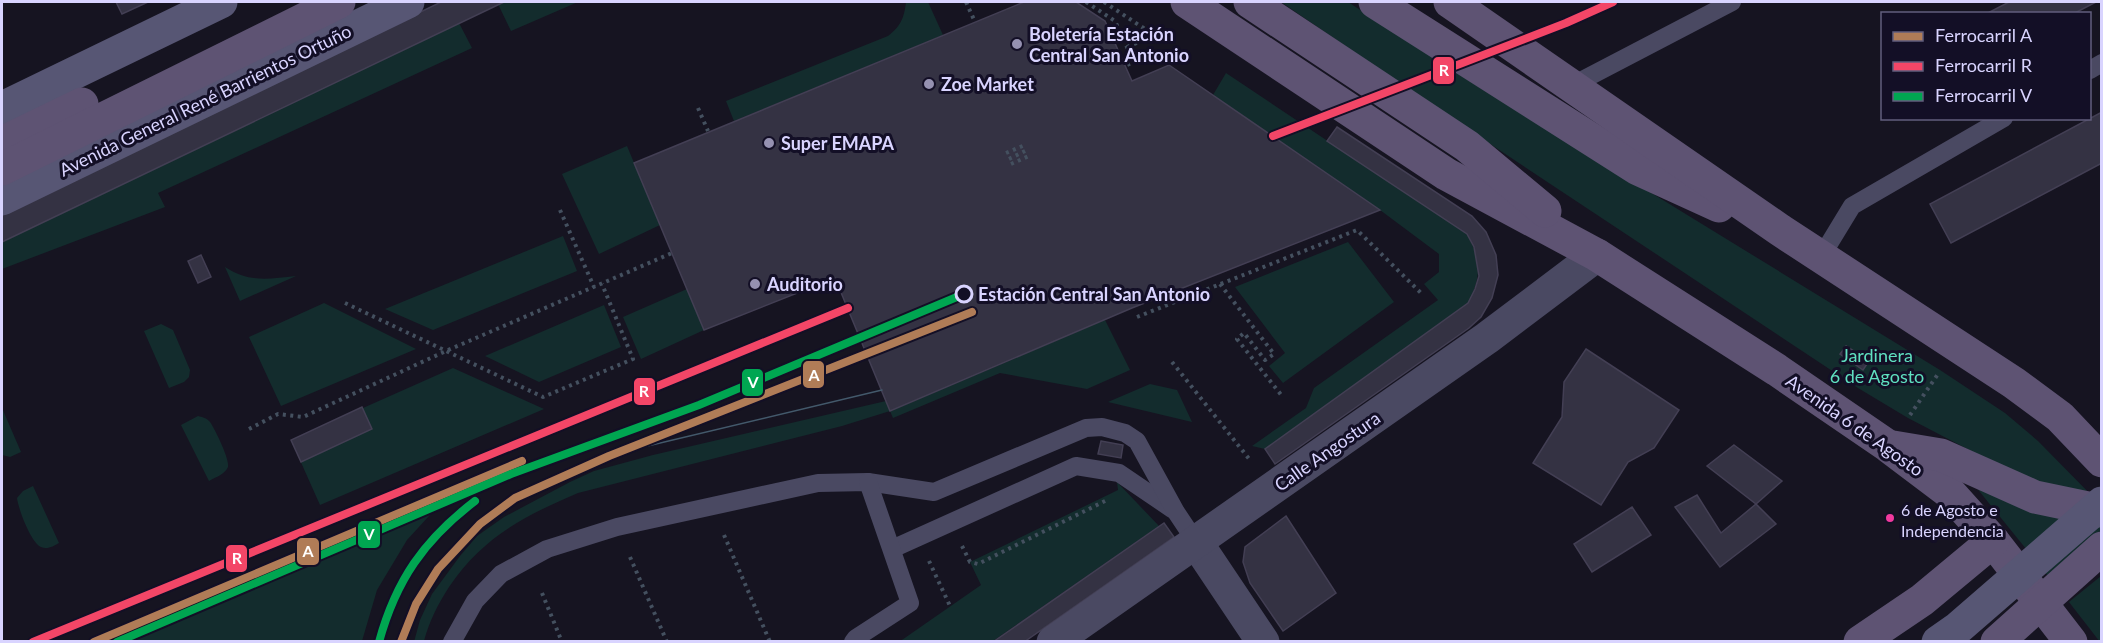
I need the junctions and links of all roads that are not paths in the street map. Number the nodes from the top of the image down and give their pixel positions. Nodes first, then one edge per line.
1 (221, 2) edge
2 (291, 2) edge
3 (339, 2) edge
4 (408, 2) edge
5 (1187, 2) edge
6 (1250, 2) edge
7 (1375, 2) edge
8 (1450, 2) edge
9 (1732, 2) edge
10 (1571, 86) junction
11 (2, 108) edge
12 (2001, 120) edge
13 (2, 143) edge
14 (2, 170) edge
15 (2, 199) edge
16 (1793, 239) junction
17 (1597, 255) junction
18 (1821, 257) junction
19 (1888, 446) junction
20 (2099, 454) edge
21 (868, 482) junction
22 (2102, 503) edge
23 (2102, 511) edge
24 (1176, 512) junction
25 (1993, 541) junction
26 (1196, 542) junction
27 (2102, 548) edge
28 (892, 549) junction
29 (2041, 602) junction
30 (452, 642) edge
31 (853, 642) edge
32 (1053, 642) edge
33 (1263, 642) edge
34 (1860, 642) edge
35 (1938, 642) edge
36 (1997, 642) edge
37 (2071, 642) edge

1 - 11 main road
2 - 13 main road
3 - 14 main road
4 - 15 main road, Avenida General René Barrientos Ortuño
5 - 17 main road, Avenida 6 de Agosto
6 - 17 main road, Avenida 6 de Agosto
7 - 16 main road
8 - 10 main road
9 - 10 lane
10 - 16 main road
12 - 18 lane
16 - 18 main road
17 - 19 main road, Avenida 6 de Agosto
17 - 26 street, Calle Angostura
18 - 20 main road
19 - 23 main road
19 - 25 main road, Avenida 6 de Agosto
21 - 24 lane
21 - 28 lane
21 - 30 lane
22 - 35 main road, bridge
24 - 26 lane
24 - 28 lane
25 - 29 main road, Avenida 6 de Agosto
25 - 34 main road
26 - 32 street, Calle Angostura
26 - 33 street
27 - 29 main road
28 - 31 lane
29 - 36 main road
29 - 37 main road, Avenida 6 de Agosto

